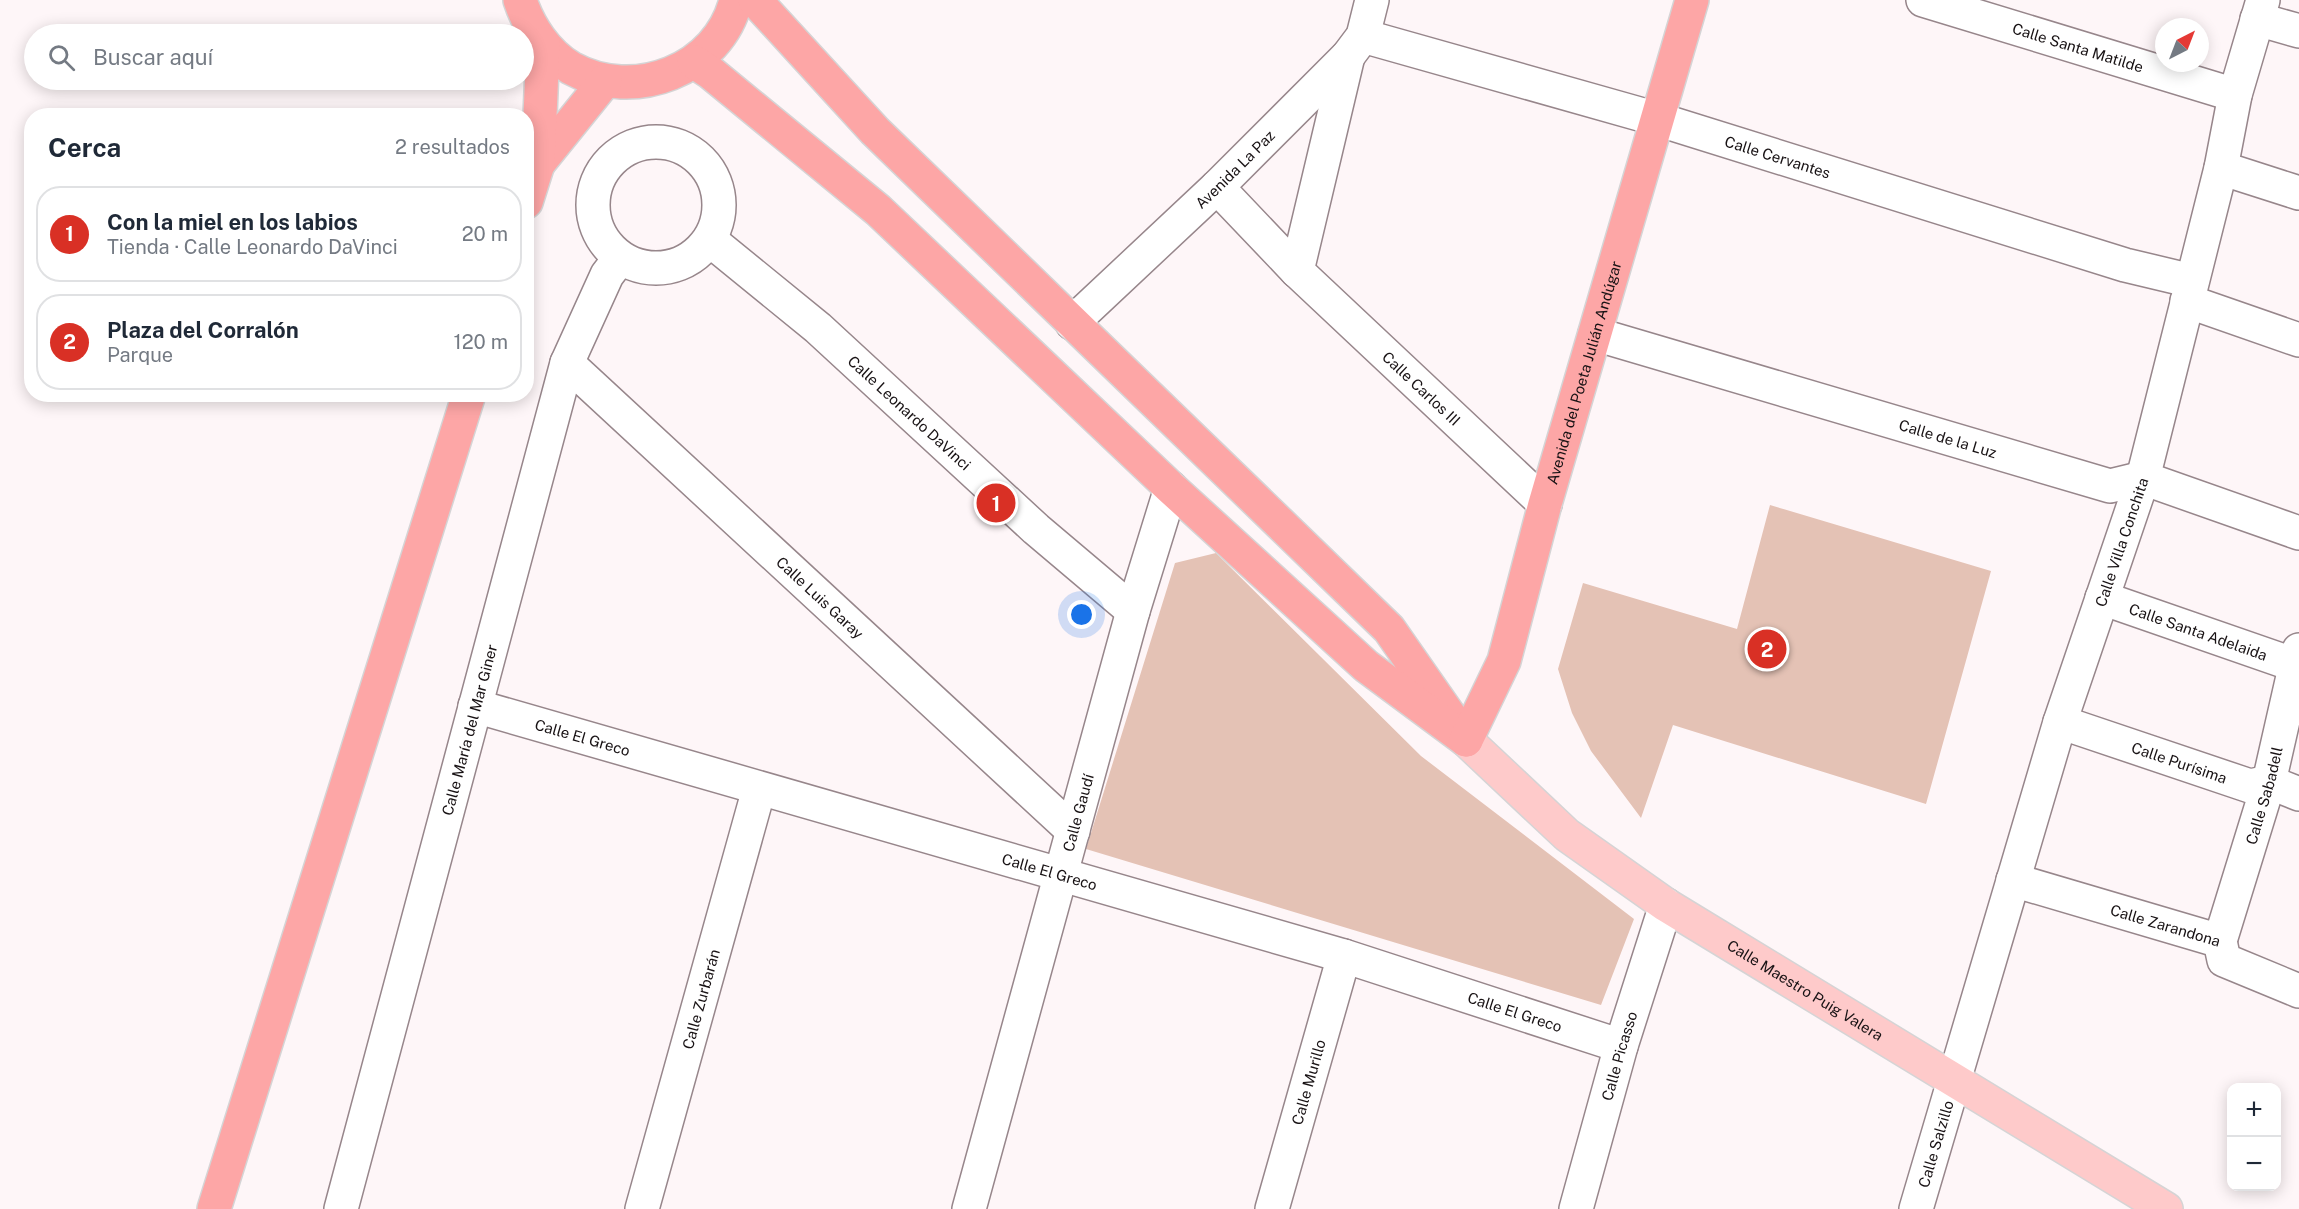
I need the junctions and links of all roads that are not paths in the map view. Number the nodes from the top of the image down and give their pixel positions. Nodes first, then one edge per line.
1 (520, 0) edge
2 (736, 0) edge
3 (755, 0) edge
4 (1372, 0) edge
5 (1692, 0) edge
6 (1923, 0) edge
7 (2260, 9) edge
8 (530, 24) edge
9 (534, 30) edge
10 (2299, 31) edge
11 (543, 44) junction
12 (1355, 46) junction
13 (694, 62) junction
14 (605, 81) junction
15 (2235, 94) junction
16 (1657, 119) junction
17 (538, 164) junction
18 (2221, 168) junction
19 (534, 177) edge
20 (1217, 187) junction
21 (2299, 193) edge
22 (710, 240) junction
23 (620, 258) junction
24 (1297, 271) junction
25 (2190, 291) junction
26 (1072, 323) junction
27 (1595, 334) junction
28 (2299, 340) edge
29 (567, 363) junction
30 (466, 402) edge
31 (2143, 478) junction
32 (1171, 488) junction
33 (1545, 504) junction
34 (2299, 533) edge
35 (2102, 598) junction
36 (1133, 611) junction
37 (2297, 657) edge
38 (475, 706) junction
39 (2060, 722) junction
40 (1466, 740) junction
41 (2269, 782) junction
42 (759, 789) junction
43 (2299, 794) edge
44 (1073, 831) junction
45 (1061, 875) junction
46 (2013, 880) junction
47 (1666, 905) junction
48 (2220, 941) junction
49 (1344, 956) junction
50 (2299, 991) edge
51 (1621, 1046) junction
52 (1954, 1078) junction
53 (214, 1209) edge
54 (341, 1209) edge
55 (642, 1209) edge
56 (969, 1209) edge
57 (1272, 1209) edge
58 (1576, 1209) edge
59 (1916, 1209) edge
60 (2166, 1209) edge

1 - 8 highway
2 - 13 highway
3 - 26 highway
4 - 12 street
5 - 16 highway, Avenida del Poeta Julián Andúgar
6 - 15 street, Calle Santa Matilde
7 - 10 street
7 - 15 street, Calle Villa Conchita
9 - 11 highway
11 - 14 highway
11 - 17 highway
12 - 16 street, Calle Cervantes
12 - 20 street, Avenida La Paz
12 - 24 street
13 - 14 highway
13 - 32 highway
14 - 17 highway
15 - 18 street, Calle Villa Conchita
16 - 25 street, Calle Cervantes
16 - 27 highway, Avenida del Poeta Julián Andúgar
17 - 19 highway
18 - 21 street
18 - 25 street, Calle Villa Conchita
20 - 24 street, Calle Carlos III
20 - 26 street, Avenida La Paz
22 - 23 street
22 - 23 street
22 - 36 street, Calle Leonardo DaVinci
23 - 29 street, Calle María del Mar Giner
24 - 33 street, Calle Carlos III
25 - 28 street, Calle Cervantes
25 - 31 street, Calle Villa Conchita
26 - 40 highway
27 - 31 street, Calle de la Luz
27 - 33 highway, Avenida del Poeta Julián Andúgar
29 - 38 street, Calle María del Mar Giner
29 - 44 street, Calle Luis Garay
30 - 53 highway
31 - 34 street
31 - 35 street, Calle Villa Conchita
32 - 36 street, Calle Gaudí
32 - 40 highway
33 - 40 highway, Avenida del Poeta Julián Andúgar
35 - 37 street, Calle Santa Adelaida
35 - 39 street, Calle Villa Conchita
36 - 44 street, Calle Gaudí
37 - 41 street, Calle Sabadell
38 - 42 street, Calle El Greco
38 - 54 street, Calle María del Mar Giner
39 - 41 street, Calle Purísima
39 - 46 street, Calle Villa Conchita
40 - 47 main road, Calle Maestro Puig Valera
41 - 43 street, Calle Purísima
41 - 48 street, Calle Sabadell
42 - 45 street, Calle El Greco
42 - 55 street, Calle Zurbarán
44 - 45 street, Calle Gaudí
45 - 49 street, Calle El Greco
45 - 56 street, Calle Gaudí
46 - 48 street, Calle Zarandona
46 - 52 street, Calle Villa Conchita
47 - 51 street, Calle Picasso
47 - 52 main road, Calle Maestro Puig Valera
48 - 50 street, Calle Zarandona
49 - 51 street, Calle El Greco
49 - 57 street, Calle Murillo
51 - 58 street, Calle Picasso
52 - 59 street, Calle Salzillo
52 - 60 main road, Calle Maestro Puig Valera

